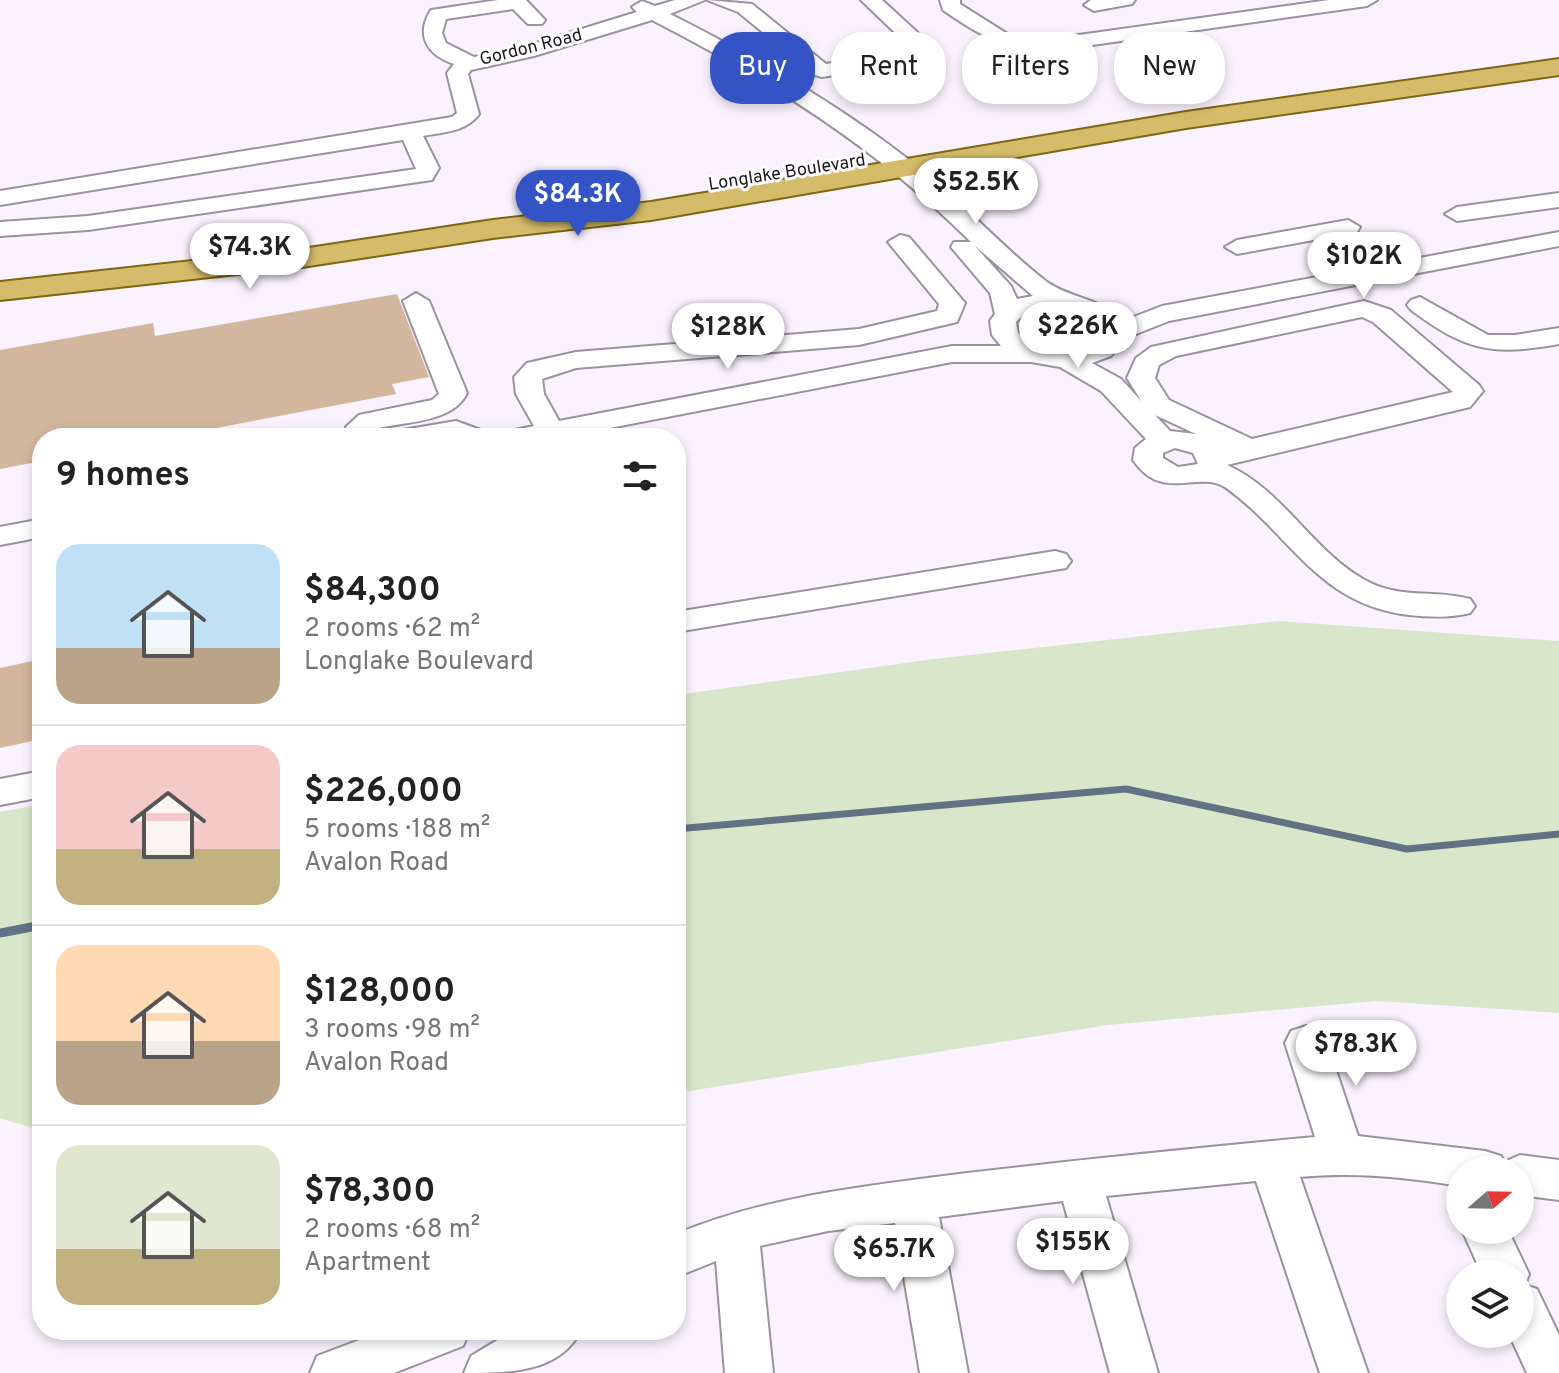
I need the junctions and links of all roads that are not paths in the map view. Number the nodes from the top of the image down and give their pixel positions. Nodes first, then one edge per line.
1 (695, 0) edge
2 (717, 0) edge
3 (871, 0) edge
4 (950, 0) edge
5 (1125, 0) edge
6 (1256, 0) edge
7 (1367, 0) edge
8 (1094, 5) dead end
9 (634, 9) edge
10 (1277, 14) junction
11 (535, 20) dead end
12 (471, 62) junction
13 (1559, 65) edge
14 (410, 132) junction
15 (886, 165) junction
16 (0, 198) edge
17 (1559, 200) edge
18 (1457, 214) dead end
19 (1348, 227) dead end
20 (0, 229) edge
21 (1559, 239) edge
22 (900, 242) dead end
23 (1267, 242) junction
24 (1319, 284) junction
25 (1287, 290) junction
26 (0, 291) edge
27 (416, 301) dead end
28 (1057, 301) junction
29 (1420, 305) dead end
30 (1092, 309) junction
31 (1162, 314) junction
32 (853, 317) dead end
33 (1005, 321) junction
34 (919, 324) junction
35 (1559, 336) edge
36 (1111, 341) junction
37 (952, 354) junction
38 (1034, 354) junction
39 (1065, 359) junction
40 (1111, 385) junction
41 (360, 428) edge
42 (535, 428) edge
43 (572, 428) edge
44 (1249, 449) junction
45 (1211, 463) junction
46 (32, 508) edge
47 (0, 514) edge
48 (32, 530) edge
49 (0, 536) edge
50 (1055, 561) dead end
51 (1459, 606) dead end
52 (686, 620) edge
53 (32, 786) edge
54 (0, 792) edge
55 (1306, 1043) dead end
56 (1342, 1154) junction
57 (1272, 1162) junction
58 (1446, 1168) edge
59 (1534, 1177) edge
60 (1079, 1179) junction
61 (1559, 1180) edge
62 (914, 1201) junction
63 (736, 1231) junction
64 (686, 1252) edge
65 (1534, 1335) edge
66 (420, 1340) edge
67 (545, 1344) edge
68 (334, 1373) edge
69 (488, 1373) edge
70 (749, 1373) edge
71 (944, 1373) edge
72 (1134, 1373) edge
73 (1344, 1373) edge
74 (1552, 1373) edge

1 - 9 street, Gordon Road
2 - 3 street
4 - 10 street
5 - 8 street
6 - 10 street
7 - 10 street
9 - 12 street, Gordon Road
9 - 15 street
11 - 12 street
12 - 14 street, Gordon Road
13 - 15 main road, Longlake Boulevard
14 - 16 street
14 - 20 street
15 - 26 main road, Longlake Boulevard
15 - 28 street
15 - 33 street
17 - 18 street
19 - 23 street
21 - 24 street
22 - 34 street
23 - 24 street
23 - 25 street
24 - 25 street
25 - 31 street
27 - 41 street
28 - 30 street
28 - 33 street
29 - 35 street
30 - 31 street
30 - 36 street
31 - 36 street
32 - 34 street
33 - 37 street
33 - 38 street
34 - 42 street
36 - 39 street
36 - 40 street
37 - 38 street
37 - 43 street
38 - 39 street
39 - 40 street
40 - 45 street
44 - 44 street
44 - 45 street
45 - 51 street
46 - 47 street
48 - 49 street
50 - 52 street
53 - 54 street
55 - 56 street
56 - 57 street
56 - 58 street
57 - 60 street
57 - 73 street
59 - 61 street
60 - 62 street
60 - 72 street
62 - 63 street
62 - 71 street
63 - 64 street
63 - 70 street
65 - 74 street
66 - 68 street
67 - 69 street

